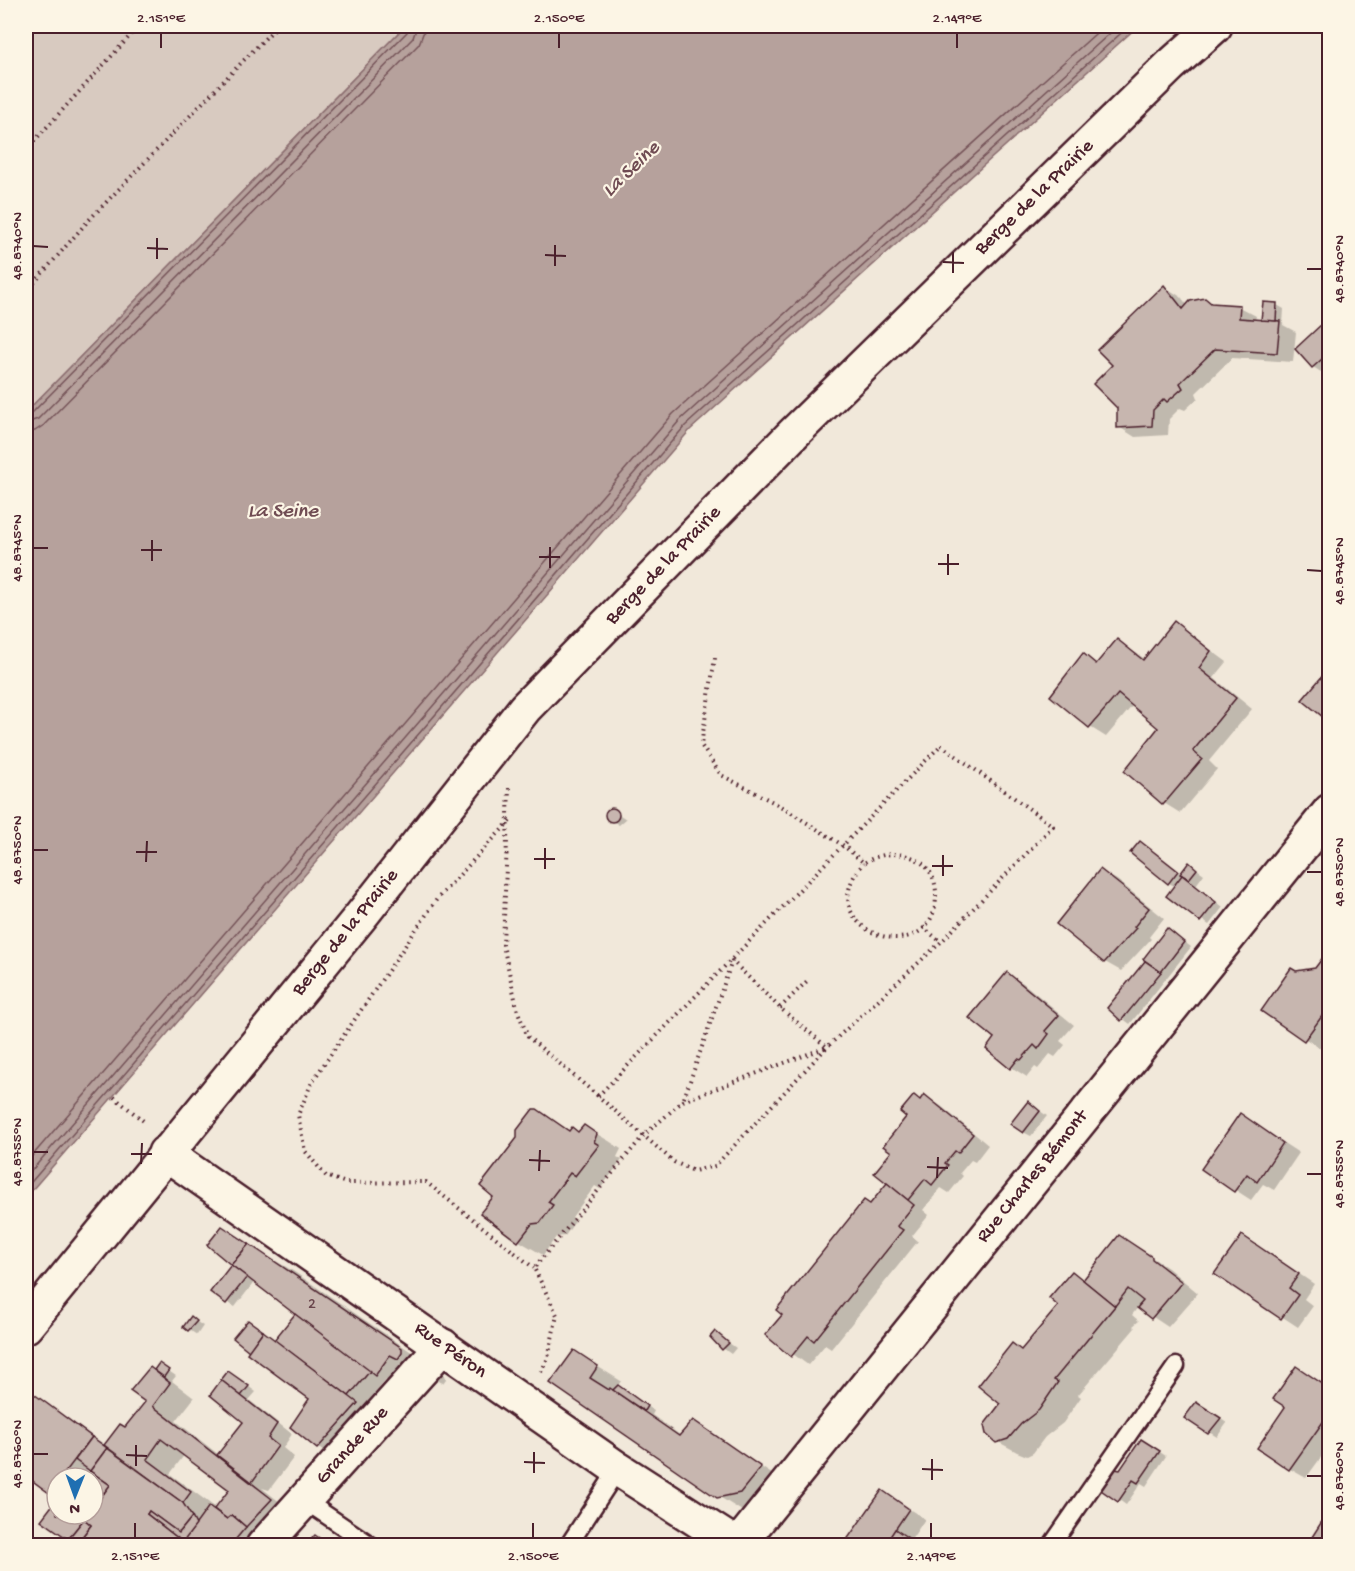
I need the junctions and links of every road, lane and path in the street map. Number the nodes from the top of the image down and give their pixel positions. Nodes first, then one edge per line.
1 (138, 26) edge
2 (277, 26) edge
3 (1215, 26) edge
4 (26, 150) edge
5 (26, 292) edge
6 (715, 658) dead end
7 (509, 787) dead end
8 (1329, 813) edge
9 (510, 821) junction
10 (844, 846) junction
11 (864, 863) junction
12 (923, 927) junction
13 (941, 942) junction
14 (732, 961) junction
15 (807, 981) dead end
16 (780, 1008) junction
17 (827, 1047) junction
18 (598, 1096) junction
19 (114, 1097) dead end
20 (683, 1101) junction
21 (644, 1135) junction
22 (169, 1148) junction
23 (534, 1268) junction
24 (26, 1326) edge
25 (443, 1346) junction
26 (1176, 1366) dead end
27 (524, 1404) junction
28 (618, 1469) junction
29 (304, 1500) junction
30 (263, 1545) edge
31 (372, 1545) edge
32 (568, 1545) edge
33 (738, 1545) edge
34 (1051, 1545) edge

1 - 4 path
2 - 5 path
3 - 22 street, Berge de la Prairie
6 - 10 path
7 - 9 path
8 - 33 street, Rue Charles Bémont
9 - 18 path
9 - 23 path
10 - 11 path
10 - 13 path
10 - 14 path
11 - 12 path
11 - 12 path
12 - 13 path
13 - 17 path
14 - 16 path
14 - 18 path
14 - 20 path
15 - 16 path
16 - 17 path
17 - 20 path
17 - 21 path
18 - 21 path
19 - 22 path
20 - 21 path
21 - 23 path
22 - 24 street, Berge de la Prairie
22 - 25 street, Rue Péron
23 - 27 path
25 - 27 street, Rue Péron
25 - 29 street, Grande Rue
26 - 34 lane
27 - 28 street, Rue Péron
28 - 32 lane
28 - 33 street, Rue Péron
29 - 30 street, Grande Rue
29 - 31 lane

